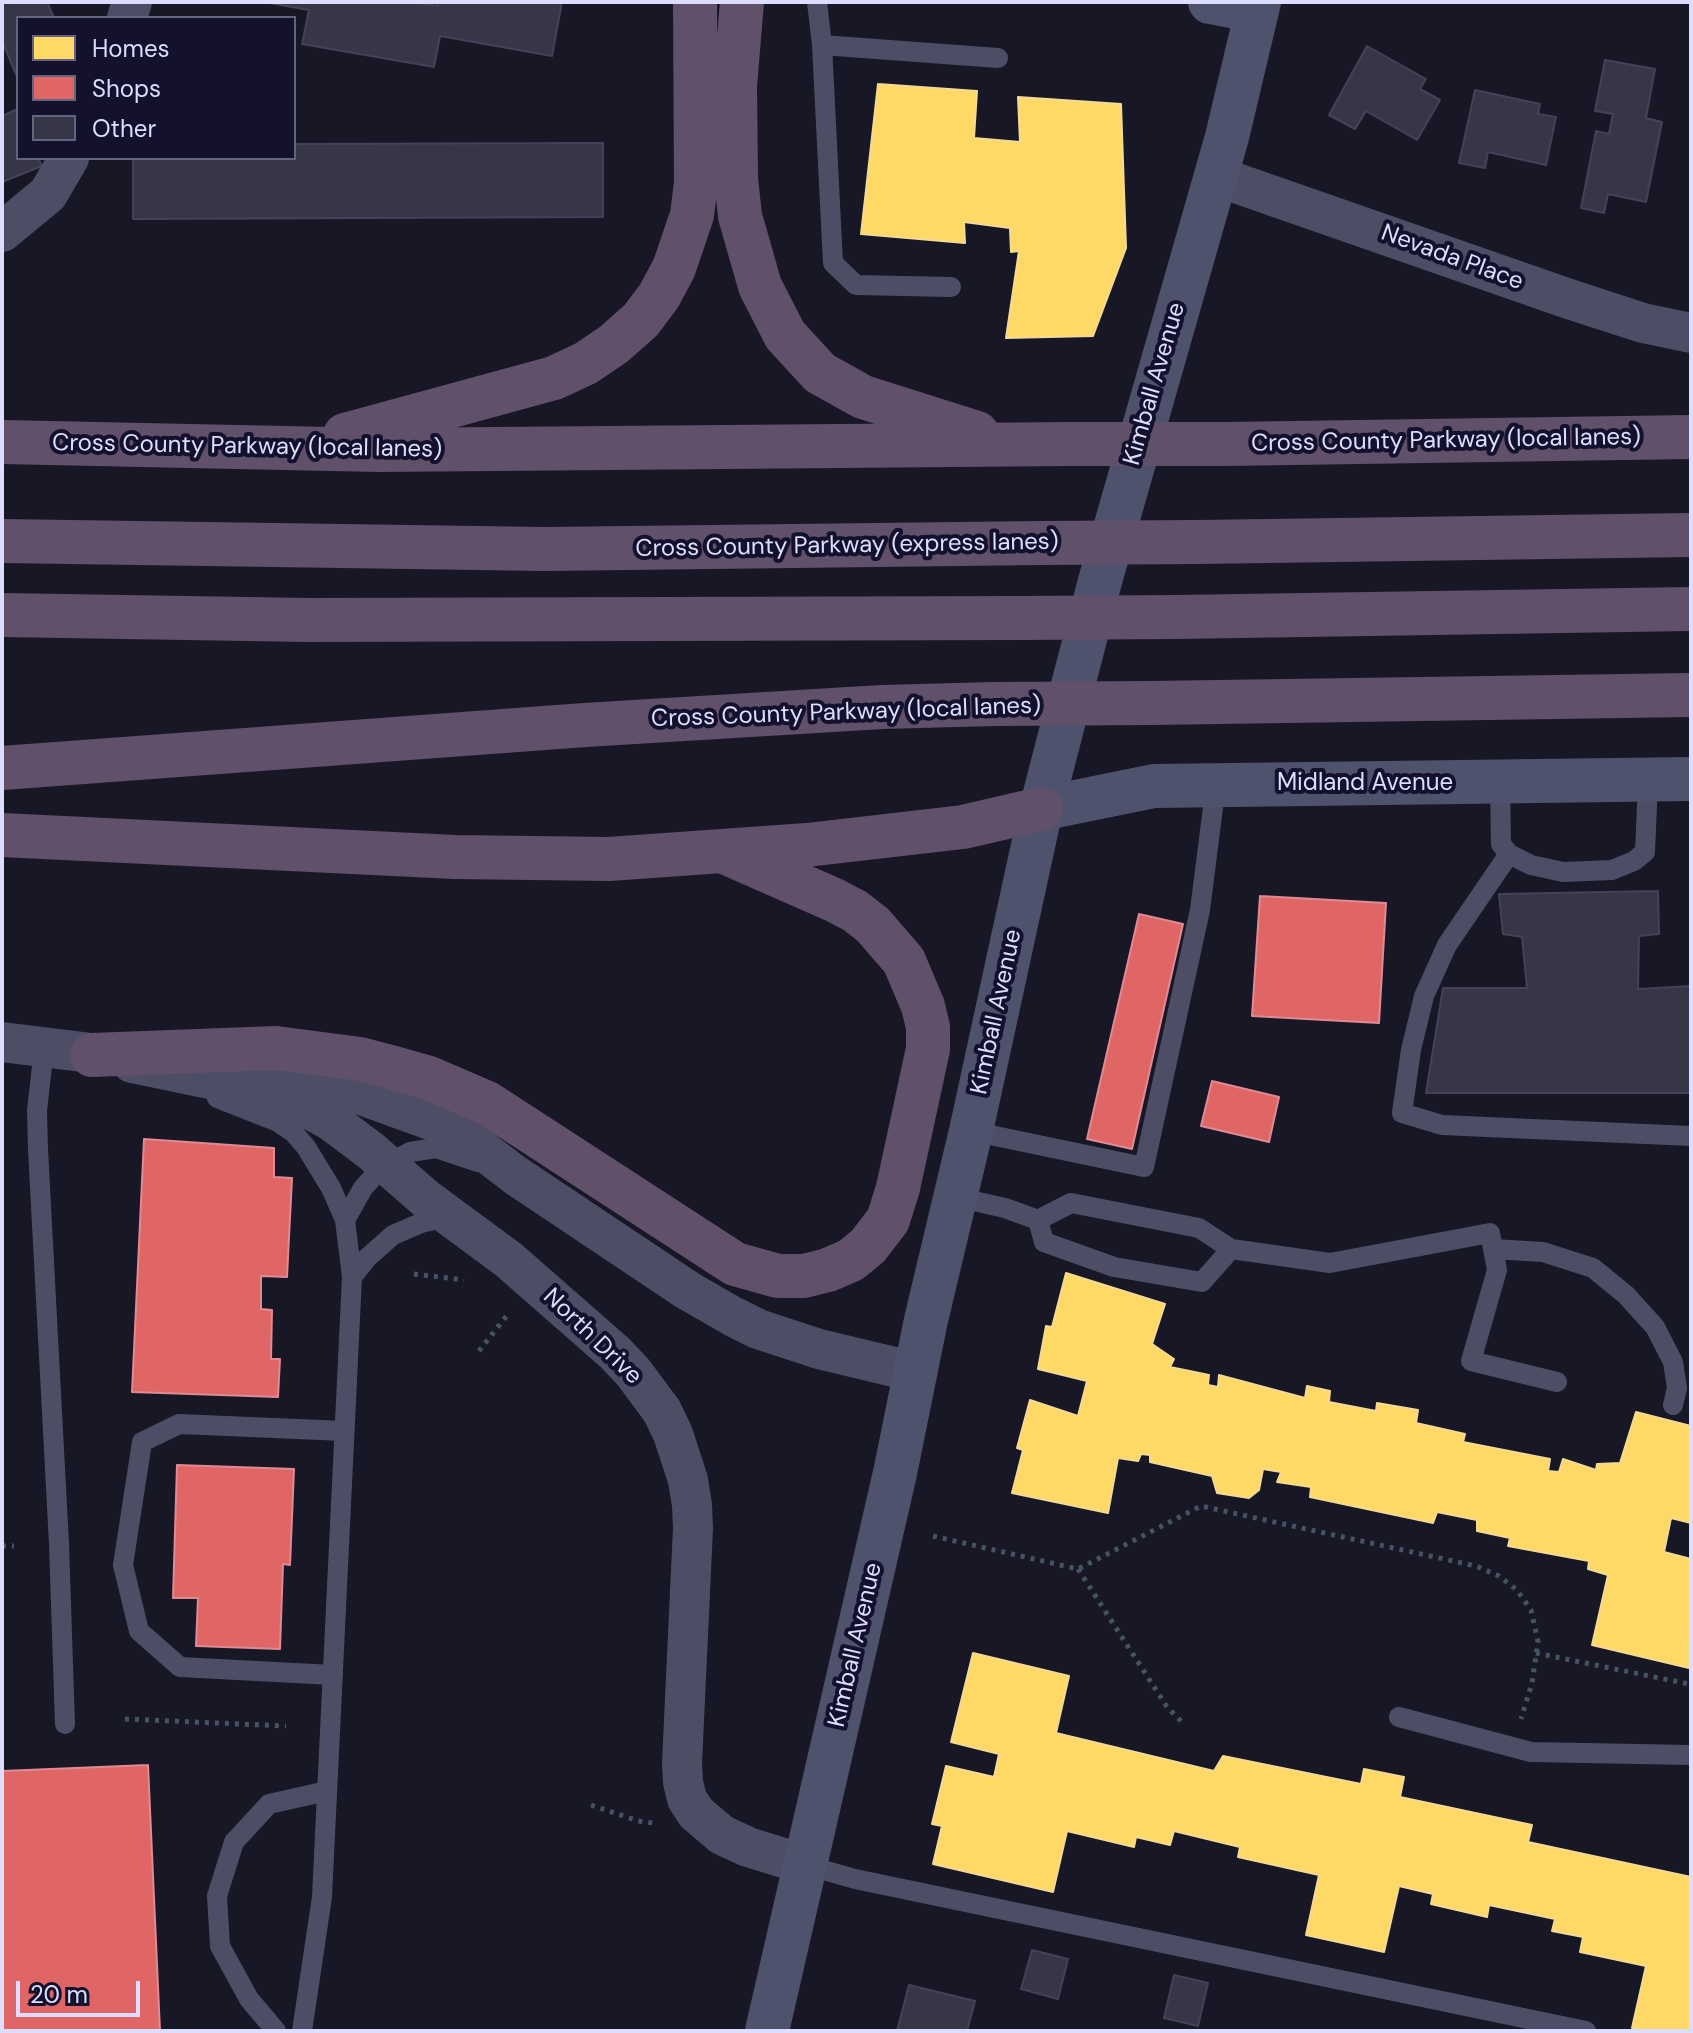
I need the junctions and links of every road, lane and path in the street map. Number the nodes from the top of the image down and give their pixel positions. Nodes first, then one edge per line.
1 (695, 2) edge
2 (742, 2) edge
3 (817, 2) edge
4 (1210, 2) edge
5 (1258, 6) edge
6 (822, 45) junction
7 (998, 58) dead end
8 (68, 160) edge
9 (1216, 176) junction
10 (2, 232) edge
11 (951, 287) dead end
12 (1691, 333) edge
13 (1691, 437) edge
14 (2, 442) edge
15 (1018, 446) junction
16 (295, 449) junction
17 (1691, 535) edge
18 (2, 541) edge
19 (1691, 609) edge
20 (2, 615) edge
21 (1691, 695) edge
22 (2, 768) edge
23 (1691, 779) edge
24 (1648, 781) junction
25 (1500, 782) junction
26 (1216, 784) junction
27 (1041, 809) junction
28 (2, 835) edge
29 (727, 853) junction
30 (1509, 854) junction
31 (2, 1042) edge
32 (44, 1048) junction
33 (92, 1055) junction
34 (971, 1131) junction
35 (1691, 1136) edge
36 (387, 1165) junction
37 (515, 1175) junction
38 (956, 1197) junction
39 (451, 1216) junction
40 (345, 1220) junction
41 (1038, 1220) junction
42 (1231, 1249) junction
43 (1493, 1249) junction
44 (414, 1274) dead end
45 (352, 1277) junction
46 (468, 1281) dead end
47 (516, 1305) dead end
48 (479, 1351) dead end
49 (915, 1372) junction
50 (1557, 1382) dead end
51 (1673, 1405) dead end
52 (344, 1431) junction
53 (933, 1536) dead end
54 (2, 1546) edge
55 (14, 1546) dead end
56 (1078, 1569) junction
57 (1536, 1653) junction
58 (333, 1675) junction
59 (1689, 1684) edge
60 (1399, 1717) dead end
61 (125, 1719) dead end
62 (65, 1724) dead end
63 (1185, 1725) dead end
64 (286, 1726) dead end
65 (1512, 1747) junction
66 (1691, 1755) edge
67 (327, 1791) junction
68 (591, 1805) dead end
69 (638, 1821) dead end
70 (806, 1865) junction
71 (276, 2031) edge
72 (302, 2031) edge
73 (767, 2031) edge
74 (1586, 2031) edge

1 - 16 highway
2 - 15 highway
3 - 6 lane
4 - 5 street
5 - 9 street, Kimball Avenue
6 - 7 lane
6 - 11 lane
8 - 10 street
9 - 12 street, Nevada Place
9 - 27 street, Kimball Avenue
13 - 15 highway, Cross County Parkway (local lanes), bridge
14 - 16 highway, Cross County Parkway (local lanes)
15 - 16 highway, Cross County Parkway (local lanes)
17 - 18 highway, Cross County Parkway (express lanes), bridge
19 - 20 highway, bridge
21 - 22 highway, Cross County Parkway (local lanes), bridge
23 - 24 street, Midland Avenue
24 - 25 street, Midland Avenue
24 - 30 lane
25 - 26 street, Midland Avenue
25 - 30 lane
26 - 27 street, Midland Avenue
26 - 34 lane
27 - 29 highway
27 - 34 street, Kimball Avenue
28 - 29 highway
29 - 33 highway
30 - 35 lane
31 - 32 street, North Drive
32 - 33 street, North Drive
32 - 62 lane
33 - 36 street, North Drive
33 - 37 street, North Drive
33 - 40 lane
34 - 38 street, Kimball Avenue
36 - 37 lane
36 - 39 street, North Drive
36 - 40 lane
37 - 49 street, North Drive
38 - 41 lane
38 - 49 street, Kimball Avenue
39 - 45 lane
39 - 70 street, North Drive
40 - 45 lane
41 - 42 lane
41 - 42 lane
42 - 43 lane
43 - 50 lane
43 - 51 lane
44 - 46 path
45 - 52 lane
47 - 48 path
49 - 70 street, Kimball Avenue
52 - 58 lane
52 - 58 lane
53 - 56 path
54 - 55 path
56 - 57 path
56 - 63 path
57 - 59 path
57 - 65 path
58 - 67 lane
60 - 65 lane
61 - 64 path
65 - 66 lane
67 - 71 lane
67 - 72 lane
68 - 69 path
70 - 73 street, Kimball Avenue
70 - 74 lane

